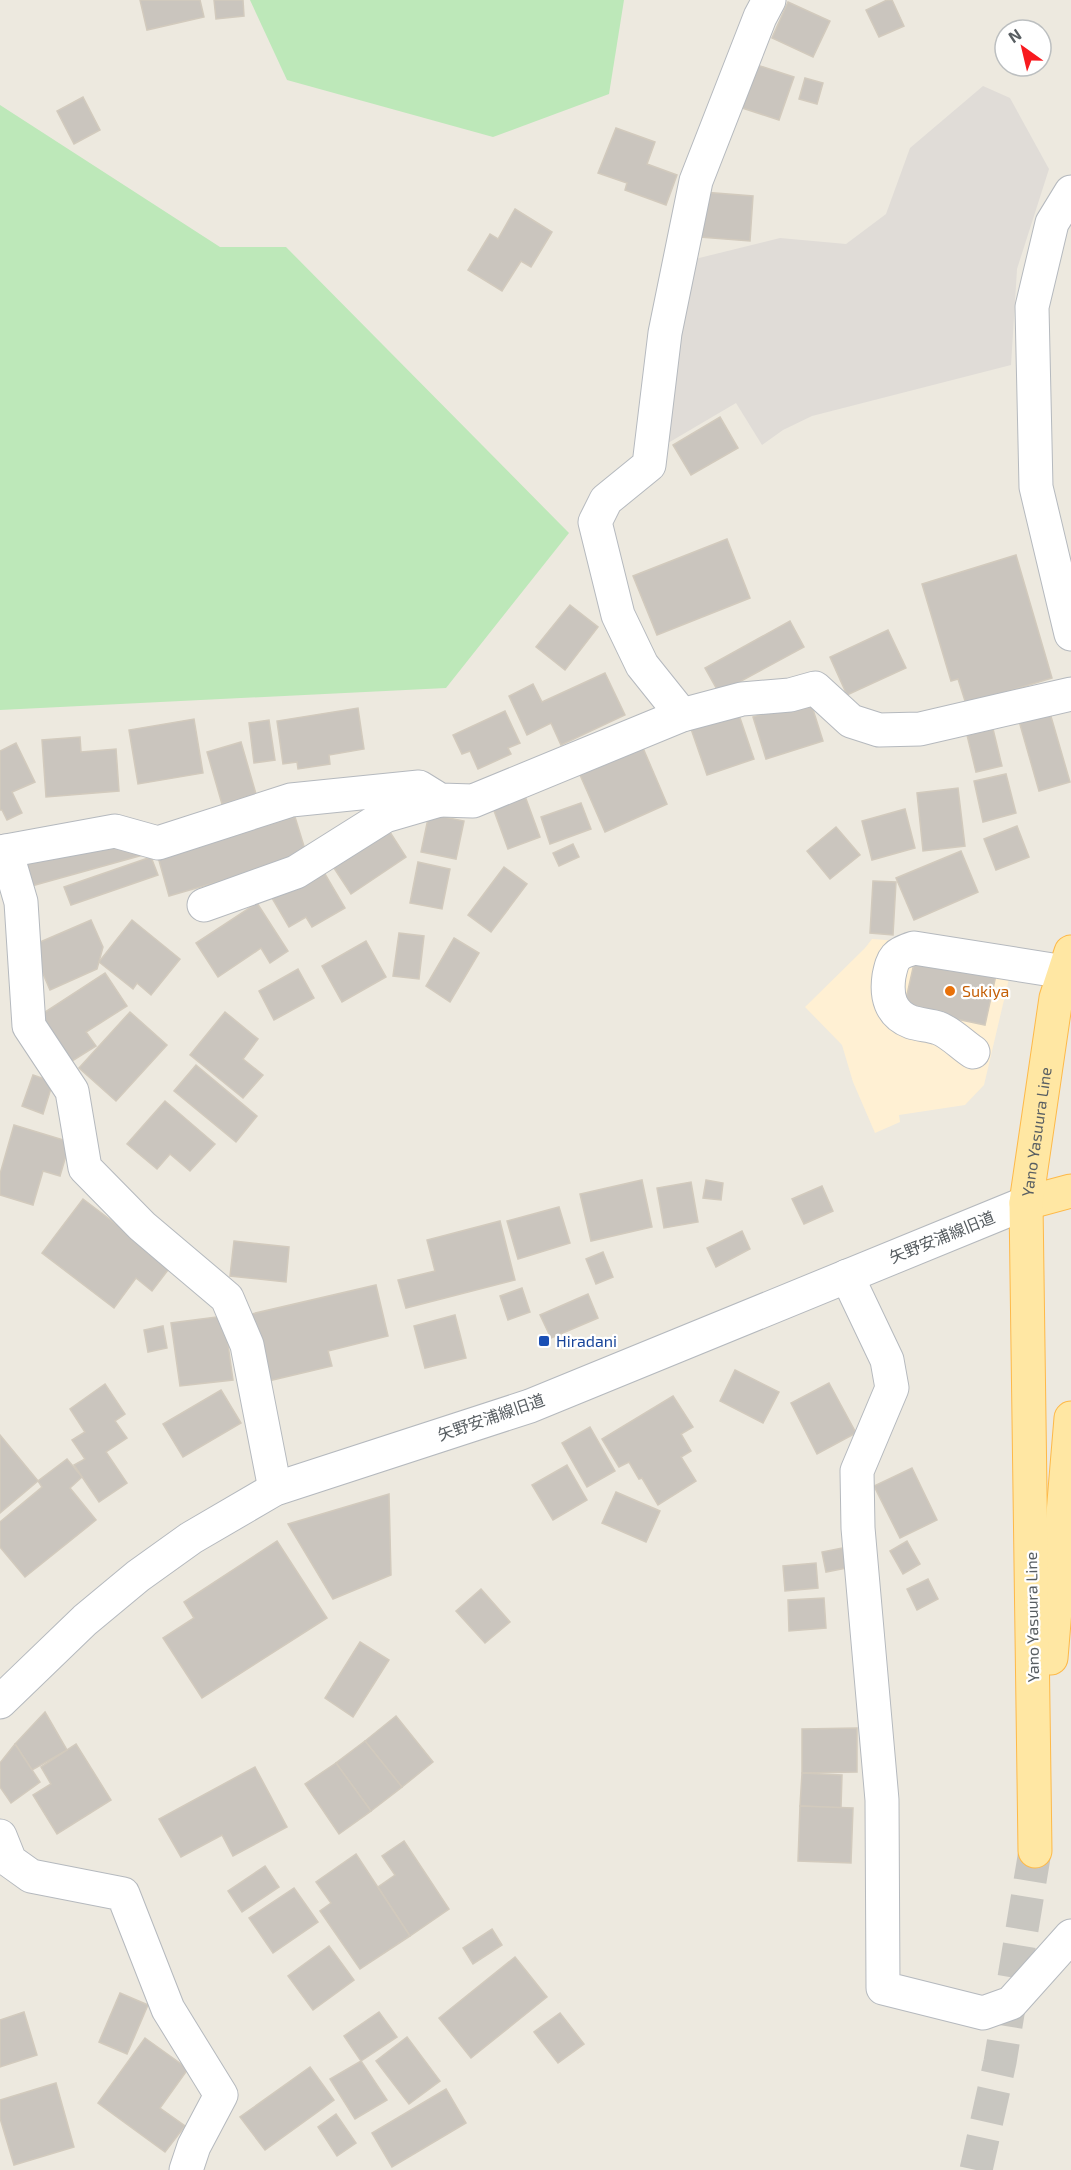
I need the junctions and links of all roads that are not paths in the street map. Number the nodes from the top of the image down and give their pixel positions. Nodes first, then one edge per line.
1 (769, 0) edge
2 (1071, 192) edge
3 (1071, 634) edge
4 (1071, 694) edge
5 (682, 715) junction
6 (440, 800) junction
7 (3, 851) edge
8 (204, 905) dead end
9 (1068, 962) edge
10 (973, 1052) dead end
11 (1071, 1191) edge
12 (1026, 1203) junction
13 (848, 1276) junction
14 (1071, 1418) edge
15 (276, 1489) junction
16 (2, 1695) edge
17 (0, 1836) edge
18 (1071, 1936) edge
19 (186, 2170) edge

1 - 5 street
2 - 3 street
4 - 5 street
5 - 6 street
6 - 7 street
6 - 8 street
7 - 15 street
9 - 10 street
9 - 12 main road, Yano Yasuura Line
11 - 12 main road
12 - 13 street, 矢野安浦線旧道
12 - 14 main road, Yano Yasuura Line
13 - 15 street, 矢野安浦線旧道
13 - 18 street
15 - 16 street, 矢野安浦線旧道
17 - 19 street

